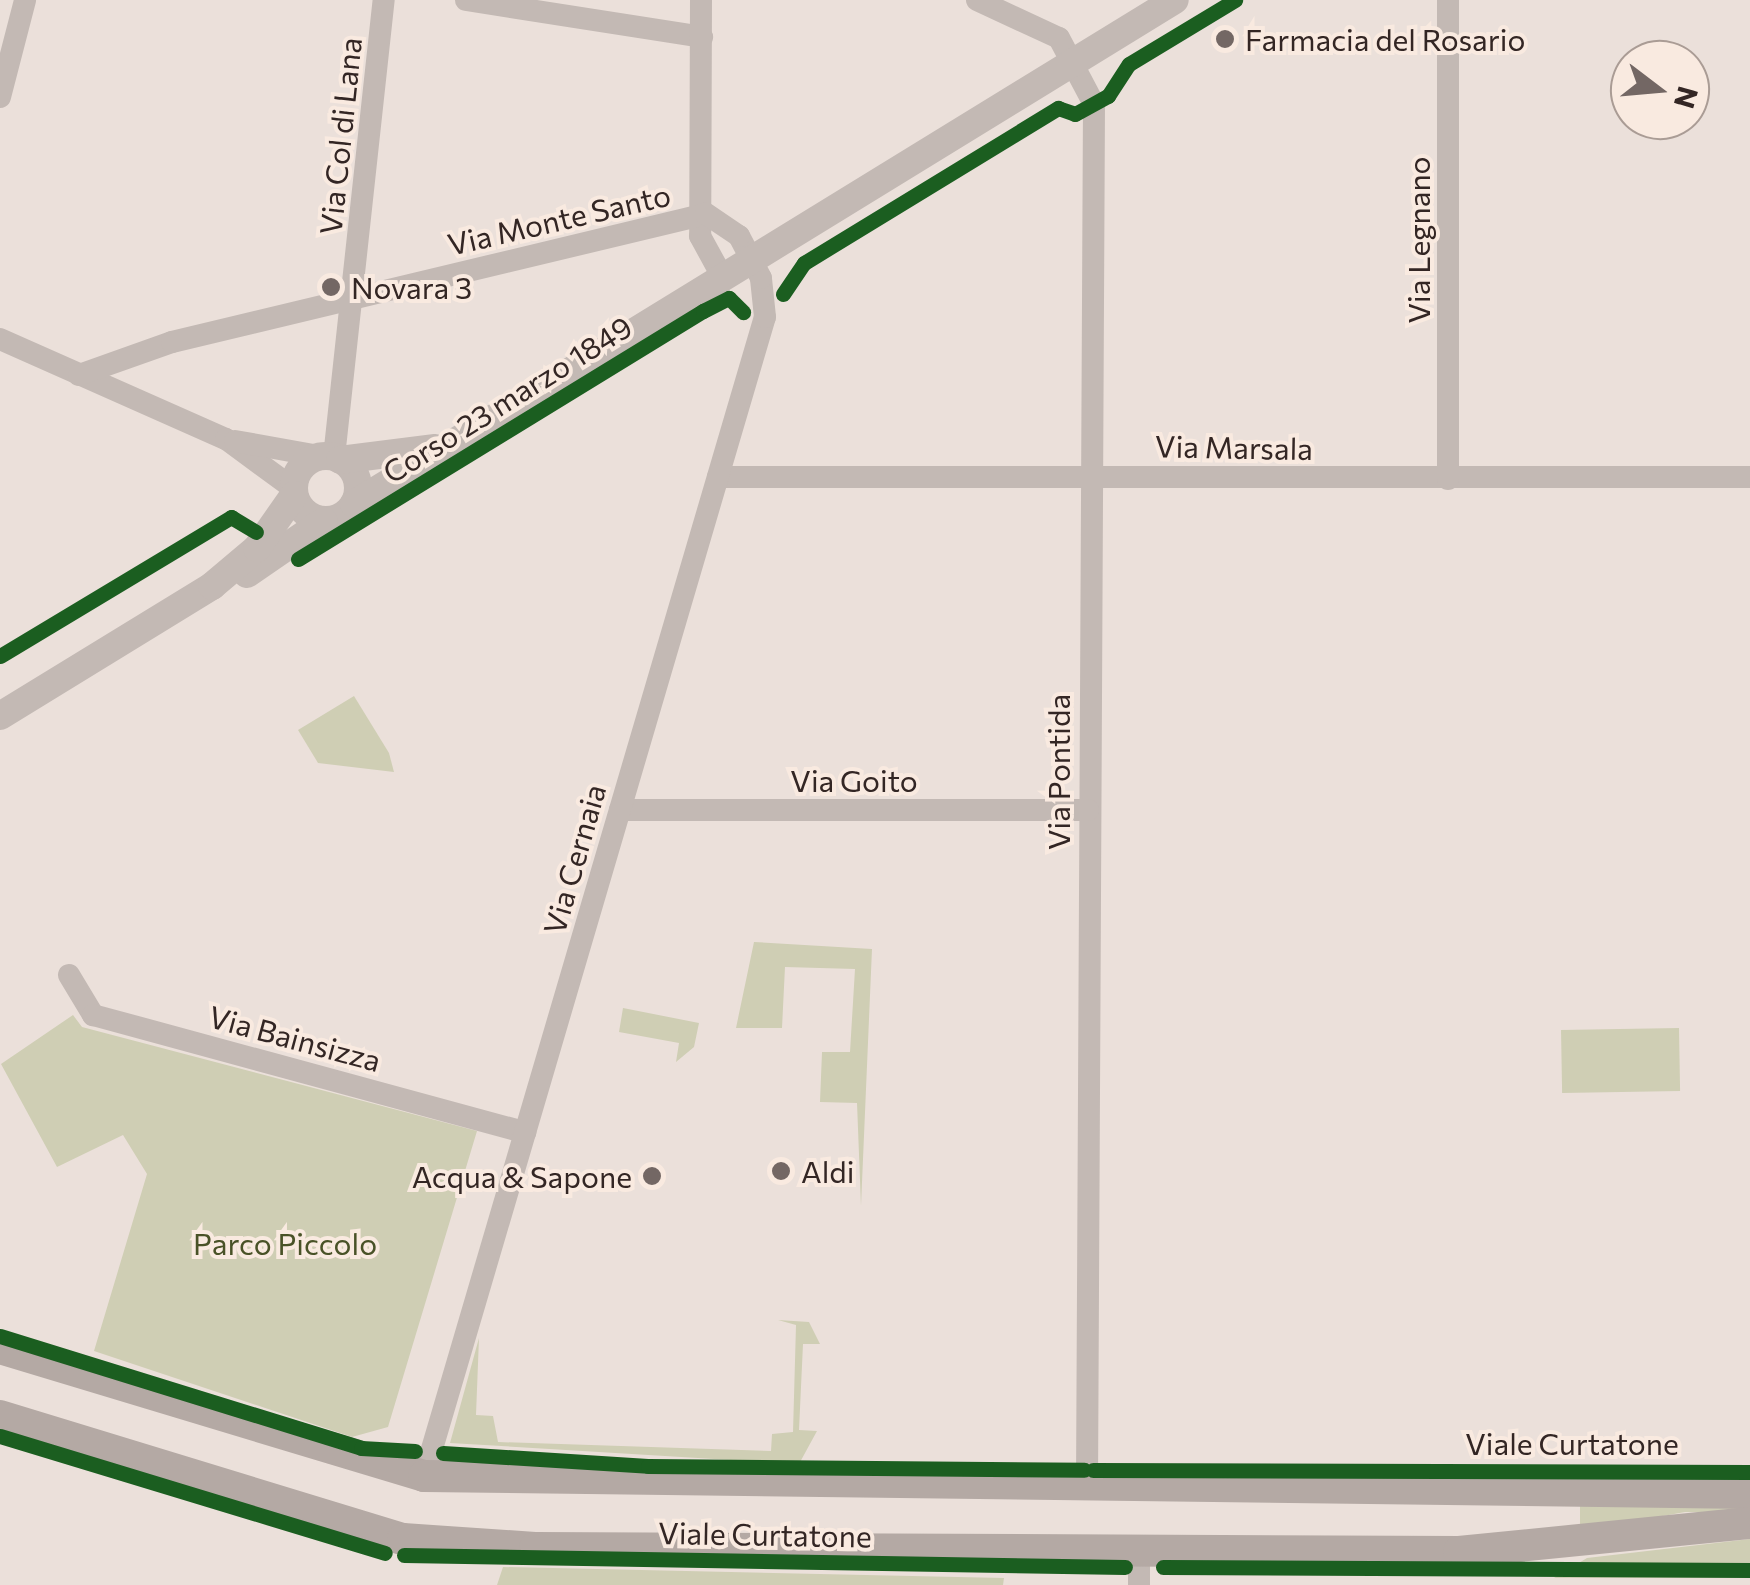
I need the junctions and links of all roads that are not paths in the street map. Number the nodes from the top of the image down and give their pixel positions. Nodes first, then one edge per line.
1 (25, 0) edge
2 (384, 0) edge
3 (466, 0) edge
4 (701, 0) edge
5 (977, 0) edge
6 (1176, 0) edge
7 (1448, 0) edge
8 (702, 37) junction
9 (1073, 62) junction
10 (0, 97) edge
11 (706, 214) junction
12 (752, 260) junction
13 (723, 278) junction
14 (354, 298) junction
15 (0, 339) edge
16 (80, 375) junction
17 (226, 440) junction
18 (460, 440) junction
19 (331, 458) junction
20 (1088, 476) junction
21 (718, 477) junction
22 (1750, 477) edge
23 (1448, 480) junction
24 (294, 492) junction
25 (354, 504) junction
26 (324, 521) junction
27 (212, 586) junction
28 (0, 716) edge
29 (620, 810) junction
30 (1088, 810) junction
31 (69, 975) dead end
32 (525, 1132) junction
33 (0, 1348) edge
34 (0, 1416) edge
35 (424, 1476) junction
36 (1087, 1487) junction
37 (1750, 1493) edge
38 (1750, 1523) edge
39 (1139, 1551) junction
40 (1139, 1585) edge

1 - 10 street
2 - 14 street, Via Col di Lana
3 - 8 street
4 - 8 street
5 - 9 street
6 - 9 street, Corso 23 marzo 1849
7 - 23 street, Via Legnano
8 - 11 street
9 - 12 street, Corso 23 marzo 1849
9 - 20 street, Via Pontida
11 - 12 street
11 - 13 street
11 - 14 street, Via Monte Santo
12 - 13 street, Corso 23 marzo 1849
12 - 21 street, Via Cernaia
13 - 18 street, Corso 23 marzo 1849
14 - 16 street, Via Monte Santo
14 - 19 street, Via Col di Lana
15 - 16 street
16 - 17 street
17 - 19 street
17 - 24 street
18 - 19 street, Corso 23 marzo 1849
18 - 25 street, Corso 23 marzo 1849
19 - 24 street
19 - 25 street
20 - 21 street, Via Marsala
20 - 23 street, Via Marsala
20 - 30 street, Via Pontida
21 - 29 street, Via Cernaia
22 - 23 street, Via Marsala
24 - 26 street
24 - 27 street
25 - 26 street
26 - 27 street
27 - 28 street
29 - 30 street, Via Goito
29 - 32 street, Via Cernaia
30 - 36 street, Via Pontida
31 - 32 street, Via Bainsizza
32 - 35 street, Via Cernaia
33 - 35 main road, Viale Curtatone
34 - 39 main road, Viale Curtatone
35 - 36 main road, Viale Curtatone
36 - 37 main road, Viale Curtatone
38 - 39 main road, Viale Curtatone
39 - 40 street

